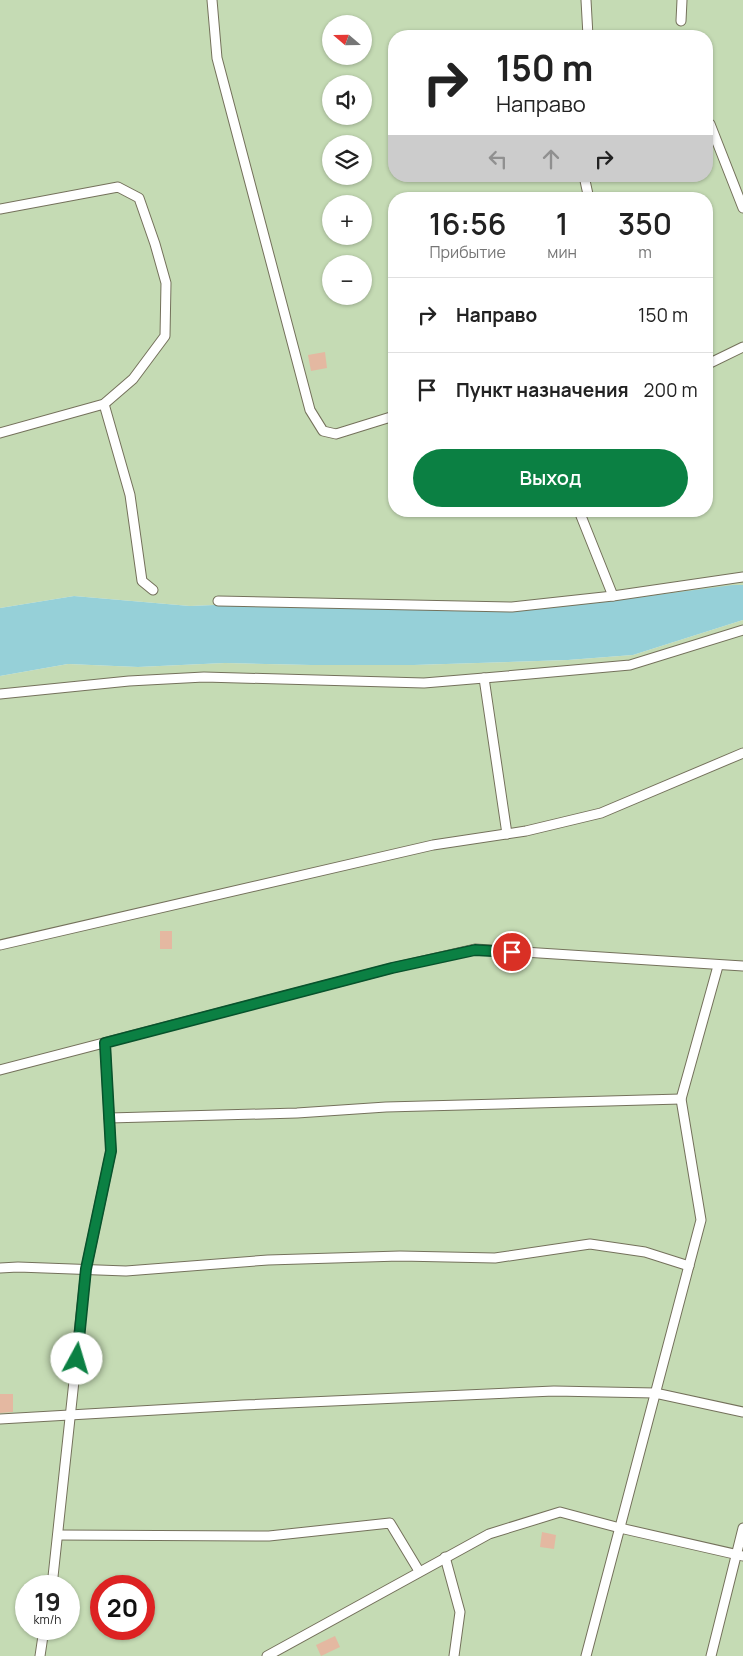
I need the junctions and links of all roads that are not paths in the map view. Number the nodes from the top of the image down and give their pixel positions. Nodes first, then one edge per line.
1 (212, 0) edge
2 (586, 0) edge
3 (682, 0) edge
4 (681, 21) dead end
5 (588, 30) edge
6 (713, 132) edge
7 (743, 208) edge
8 (0, 209) edge
9 (743, 347) edge
10 (713, 362) edge
11 (104, 404) junction
12 (388, 418) edge
13 (0, 433) edge
14 (581, 517) edge
15 (743, 577) edge
16 (152, 590) dead end
17 (613, 596) junction
18 (218, 601) dead end
19 (743, 630) edge
20 (484, 678) junction
21 (0, 694) edge
22 (743, 753) edge
23 (507, 834) junction
24 (0, 945) edge
25 (718, 966) junction
26 (743, 966) edge
27 (105, 1043) junction
28 (0, 1070) edge
29 (681, 1099) junction
30 (109, 1118) junction
31 (689, 1266) junction
32 (0, 1268) edge
33 (86, 1269) junction
34 (655, 1393) junction
35 (743, 1412) edge
36 (72, 1414) junction
37 (0, 1419) edge
38 (620, 1528) junction
39 (743, 1528) edge
40 (58, 1535) junction
41 (739, 1555) edge
42 (445, 1557) junction
43 (419, 1571) junction
44 (53, 1575) edge
45 (42, 1640) edge
46 (40, 1656) edge
47 (267, 1656) edge
48 (454, 1656) edge
49 (586, 1656) edge
50 (711, 1656) edge

1 - 12 lane
2 - 5 lane
3 - 4 lane
6 - 7 lane
8 - 11 lane
9 - 10 lane
11 - 13 lane
11 - 16 lane
14 - 17 lane
15 - 17 lane
17 - 18 lane
19 - 20 lane
20 - 21 lane
20 - 23 lane
22 - 23 lane
23 - 24 lane
25 - 26 lane
25 - 27 lane
25 - 29 lane
27 - 28 lane
27 - 30 lane
29 - 30 lane
29 - 31 lane
30 - 33 lane
31 - 33 lane
31 - 34 lane
32 - 33 lane
33 - 36 lane
34 - 35 lane
34 - 36 lane
34 - 38 lane
36 - 37 lane
36 - 40 lane
38 - 41 lane
38 - 42 lane
38 - 49 lane
39 - 41 lane
40 - 43 lane
40 - 44 lane
41 - 50 lane
42 - 43 lane
42 - 48 lane
43 - 47 lane
45 - 46 lane

